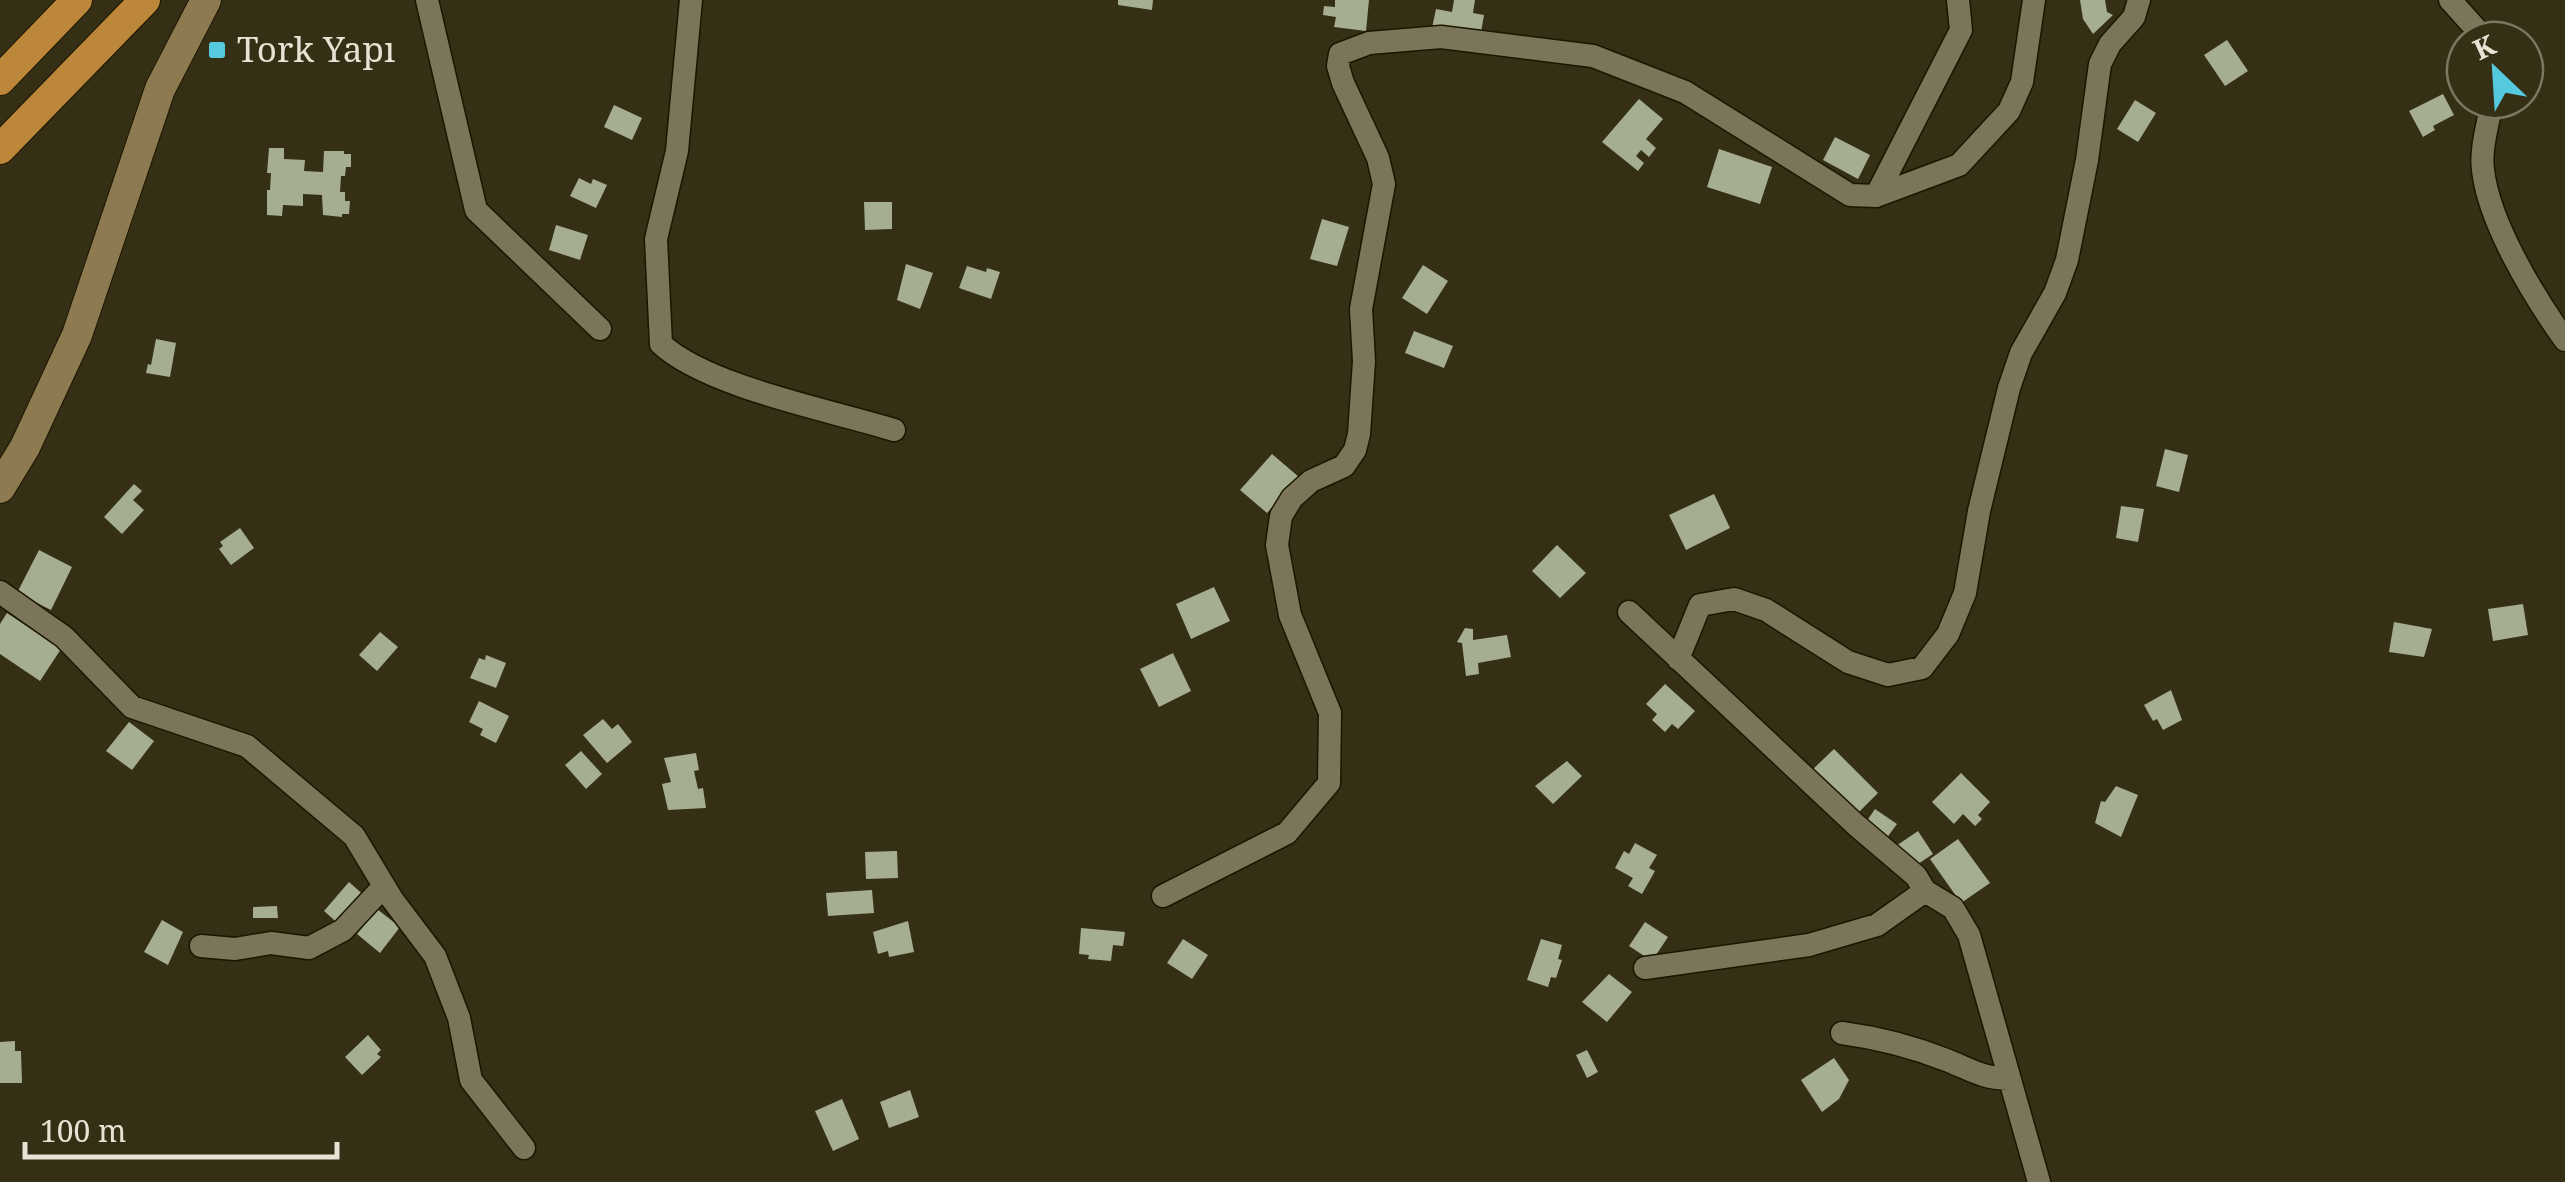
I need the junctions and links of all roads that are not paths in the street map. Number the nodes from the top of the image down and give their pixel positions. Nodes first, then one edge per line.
1 (77, 0) edge
2 (145, 0) edge
3 (206, 0) edge
4 (427, 0) edge
5 (691, 0) edge
6 (1958, 0) edge
7 (2034, 0) edge
8 (2138, 0) edge
9 (2450, 0) edge
10 (2468, 20) edge
11 (0, 80) edge
12 (2489, 120) edge
13 (0, 149) edge
14 (1876, 196) junction
15 (600, 329) dead end
16 (2565, 340) edge
17 (894, 430) dead end
18 (0, 488) edge
19 (0, 592) edge
20 (1628, 612) dead end
21 (1678, 659) junction
22 (384, 886) junction
23 (1925, 890) junction
24 (1162, 896) dead end
25 (202, 946) dead end
26 (1646, 968) dead end
27 (1842, 1033) dead end
28 (2009, 1079) junction
29 (524, 1148) dead end
30 (2039, 1182) edge

1 - 11 highway
2 - 13 highway
3 - 18 street
4 - 15 street
5 - 17 street
6 - 14 street
7 - 14 street
8 - 21 street
9 - 10 street
12 - 16 street
14 - 24 street
19 - 22 street
20 - 21 street
21 - 23 street
22 - 25 street
22 - 29 street
23 - 26 street
23 - 28 street
27 - 28 street
28 - 30 street

